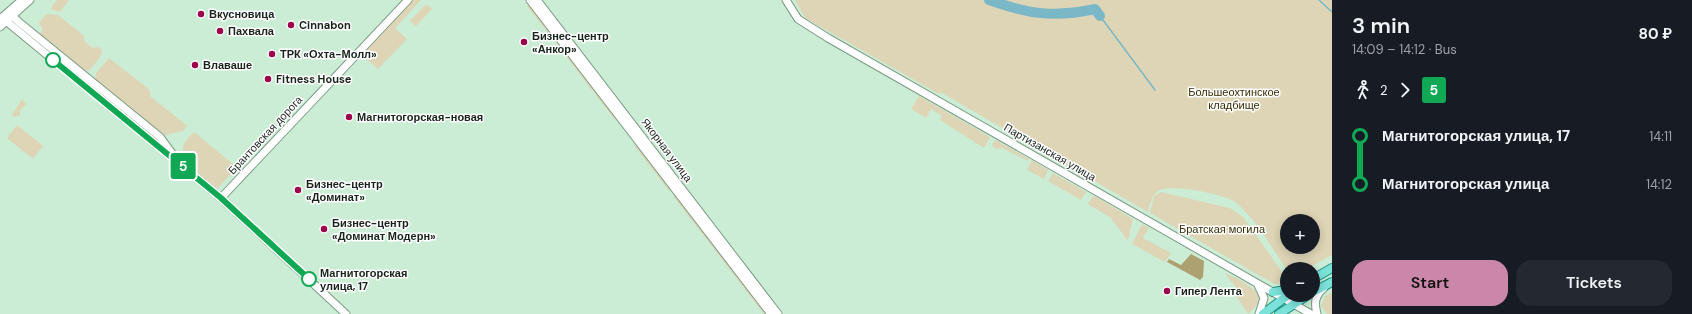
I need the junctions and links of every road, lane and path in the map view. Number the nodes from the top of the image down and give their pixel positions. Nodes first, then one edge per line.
1 (22, 0) edge
2 (30, 0) edge
3 (408, 0) edge
4 (530, 0) edge
5 (537, 0) edge
6 (786, 0) edge
7 (6, 18) edge
8 (0, 27) edge
9 (221, 198) junction
10 (1332, 268) edge
11 (1320, 275) edge
12 (1257, 283) junction
13 (1329, 284) edge
14 (1320, 288) edge
15 (1273, 292) joint
16 (1280, 293) edge
17 (1280, 299) edge
18 (1295, 303) joint
19 (346, 314) edge
20 (771, 314) edge
21 (778, 314) edge
22 (1259, 314) edge
23 (1263, 314) edge
24 (1279, 314) edge
25 (1311, 314) edge
26 (1317, 314) edge

1 - 7 street
2 - 7 street
3 - 9 street, Брантовская дорога
4 - 20 street, Якорная улица
5 - 21 street, Якорная улица
6 - 12 street, Партизанская улица
7 - 8 street
7 - 9 street
9 - 19 street
10 - 11 main road
12 - 15 street, Партизанская улица
12 - 22 street
13 - 14 main road
13 - 26 street
15 - 16 main road
17 - 23 main road
18 - 24 main road
18 - 25 street

